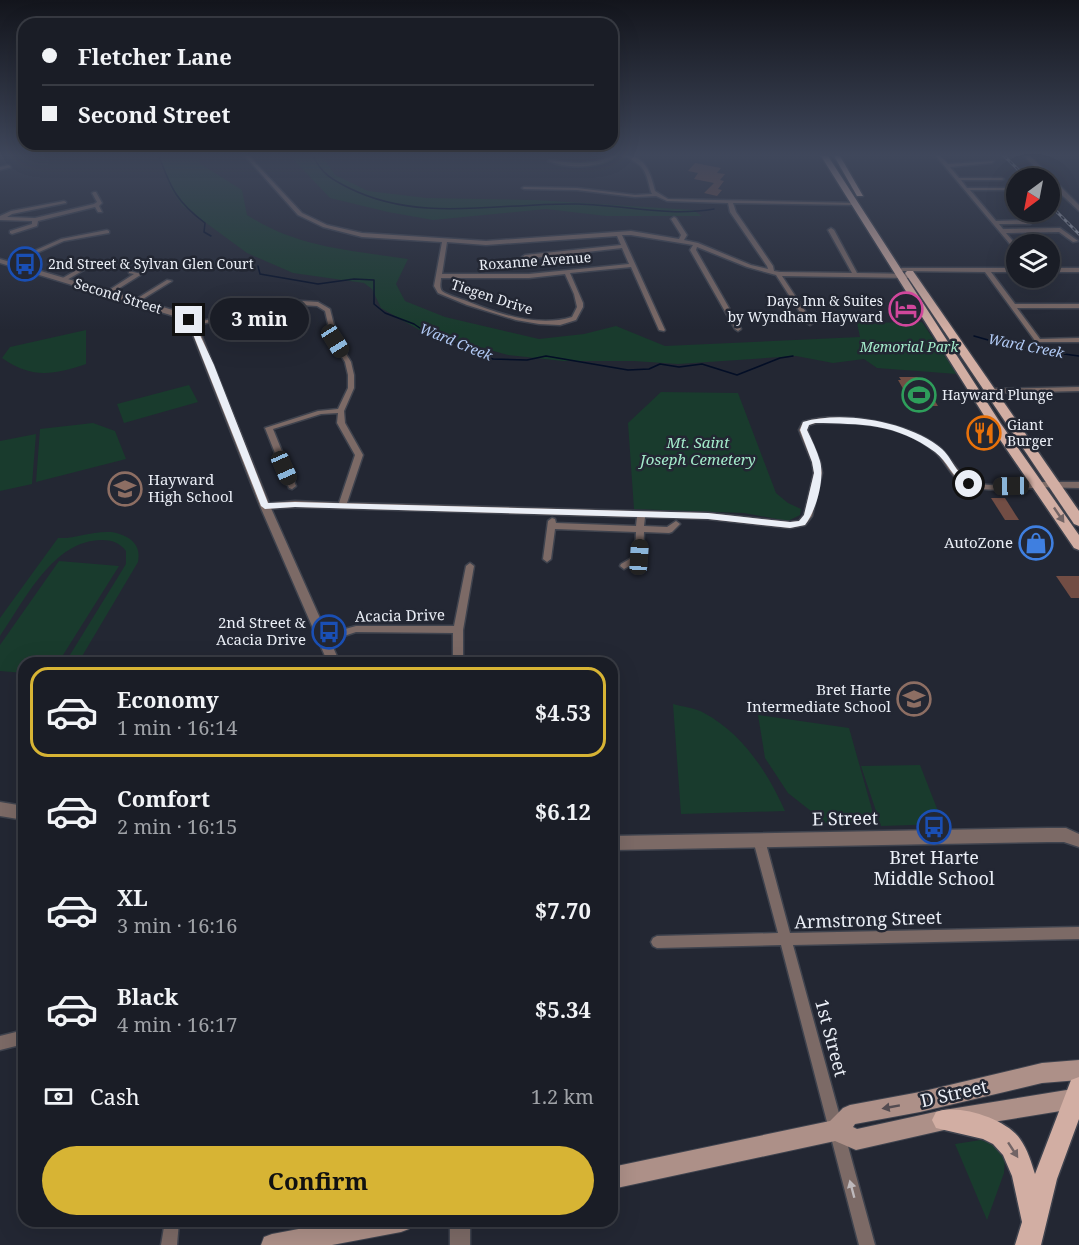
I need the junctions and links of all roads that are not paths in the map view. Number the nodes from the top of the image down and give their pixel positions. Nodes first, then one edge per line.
1 (61, 214) edge
2 (303, 214) edge
3 (734, 214) edge
4 (863, 214) edge
5 (870, 214) edge
6 (987, 214) edge
7 (0, 218) edge
8 (674, 219) dead end
9 (35, 220) junction
10 (1030, 222) dead end
11 (995, 223) junction
12 (831, 230) dead end
13 (1002, 231) junction
14 (12, 232) dead end
15 (107, 232) dead end
16 (618, 233) junction
17 (1006, 236) edge
18 (681, 240) junction
19 (445, 241) junction
20 (1075, 241) dead end
21 (696, 244) junction
22 (624, 246) junction
23 (525, 257) dead end
24 (0, 261) edge
25 (90, 261) dead end
26 (10, 263) junction
27 (633, 264) junction
28 (987, 270) junction
29 (1006, 270) edge
30 (1060, 270) edge
31 (1079, 270) edge
32 (131, 272) dead end
33 (567, 273) junction
34 (775, 273) junction
35 (903, 273) junction
36 (439, 276) junction
37 (856, 276) junction
38 (63, 280) junction
39 (169, 281) dead end
40 (108, 293) junction
41 (136, 301) junction
42 (1013, 306) junction
43 (1079, 306) edge
44 (810, 323) dead end
45 (193, 324) junction
46 (738, 329) dead end
47 (662, 330) dead end
48 (1079, 340) edge
49 (1079, 389) edge
50 (989, 391) junction
51 (341, 411) junction
52 (1054, 485) junction
53 (1079, 485) edge
54 (292, 486) dead end
55 (1038, 486) junction
56 (265, 506) junction
57 (342, 506) junction
58 (551, 513) junction
59 (642, 514) junction
60 (1079, 521) edge
61 (676, 524) dead end
62 (552, 526) junction
63 (640, 529) junction
64 (1079, 544) edge
65 (547, 560) dead end
66 (470, 566) dead end
67 (624, 566) dead end
68 (458, 630) junction
69 (341, 633) dead end
70 (331, 657) edge
71 (458, 657) edge
72 (0, 809) edge
73 (18, 812) edge
74 (759, 840) junction
75 (618, 843) edge
76 (1078, 843) edge
77 (1079, 933) edge
78 (784, 941) junction
79 (657, 942) dead end
80 (18, 1038) edge
81 (0, 1043) edge
82 (1079, 1070) edge
83 (1078, 1095) edge
84 (944, 1120) junction
85 (836, 1130) junction
86 (618, 1177) edge
87 (172, 1227) edge
88 (369, 1227) edge
89 (460, 1227) edge
90 (1031, 1234) edge
91 (170, 1245) edge
92 (272, 1245) edge
93 (460, 1245) edge
94 (867, 1245) edge

1 - 9 street
2 - 19 street
3 - 34 street
4 - 35 main road
5 - 35 main road
6 - 11 street
7 - 9 street
8 - 18 street
9 - 14 street
10 - 11 street
11 - 13 street
12 - 37 street
13 - 17 street
13 - 20 street
15 - 26 street
16 - 18 street
16 - 19 street
16 - 22 street
18 - 21 street
19 - 36 street, Tiegen Drive
21 - 34 street
21 - 46 street
22 - 23 street
22 - 27 street
24 - 26 street, Second Street
25 - 38 street
26 - 38 street, Second Street
27 - 33 street, Roxanne Avenue
27 - 47 street
28 - 29 street
28 - 35 street
28 - 42 street
30 - 31 street
32 - 40 street
33 - 36 street, Roxanne Avenue
33 - 36 street, Tiegen Drive
34 - 37 street
34 - 44 street
35 - 37 street
35 - 50 main road
35 - 55 main road
38 - 40 street, Second Street
39 - 41 street
40 - 41 street, Second Street
41 - 45 street, Second Street
42 - 43 street
42 - 48 street
45 - 51 street
45 - 56 street
49 - 50 street
50 - 52 main road
51 - 54 street
51 - 57 street
52 - 53 street
52 - 55 street
52 - 60 main road
55 - 59 street
55 -> 64 main road
56 - 57 street
56 - 70 street
57 - 58 street
58 - 59 street
58 - 62 street
59 - 63 street
61 - 63 street
62 - 63 street
62 - 65 street
63 - 67 street
66 - 68 street
68 - 69 street, Acacia Drive
68 - 71 street
72 - 73 street
74 - 75 street, E Street
74 - 76 street, E Street
74 - 78 street, 1st Street
77 - 78 street, Armstrong Street
78 - 79 street, Armstrong Street
78 - 85 street, 1st Street
80 - 81 street
82 -> 85 main road, D Street
83 - 84 main road, D Street
83 - 90 main road
84 - 85 main road, D Street
84 -> 90 main road
85 - 86 main road, D Street
94 -> 85 street, 1st Street
87 - 91 street
88 - 92 main road
89 - 93 street

